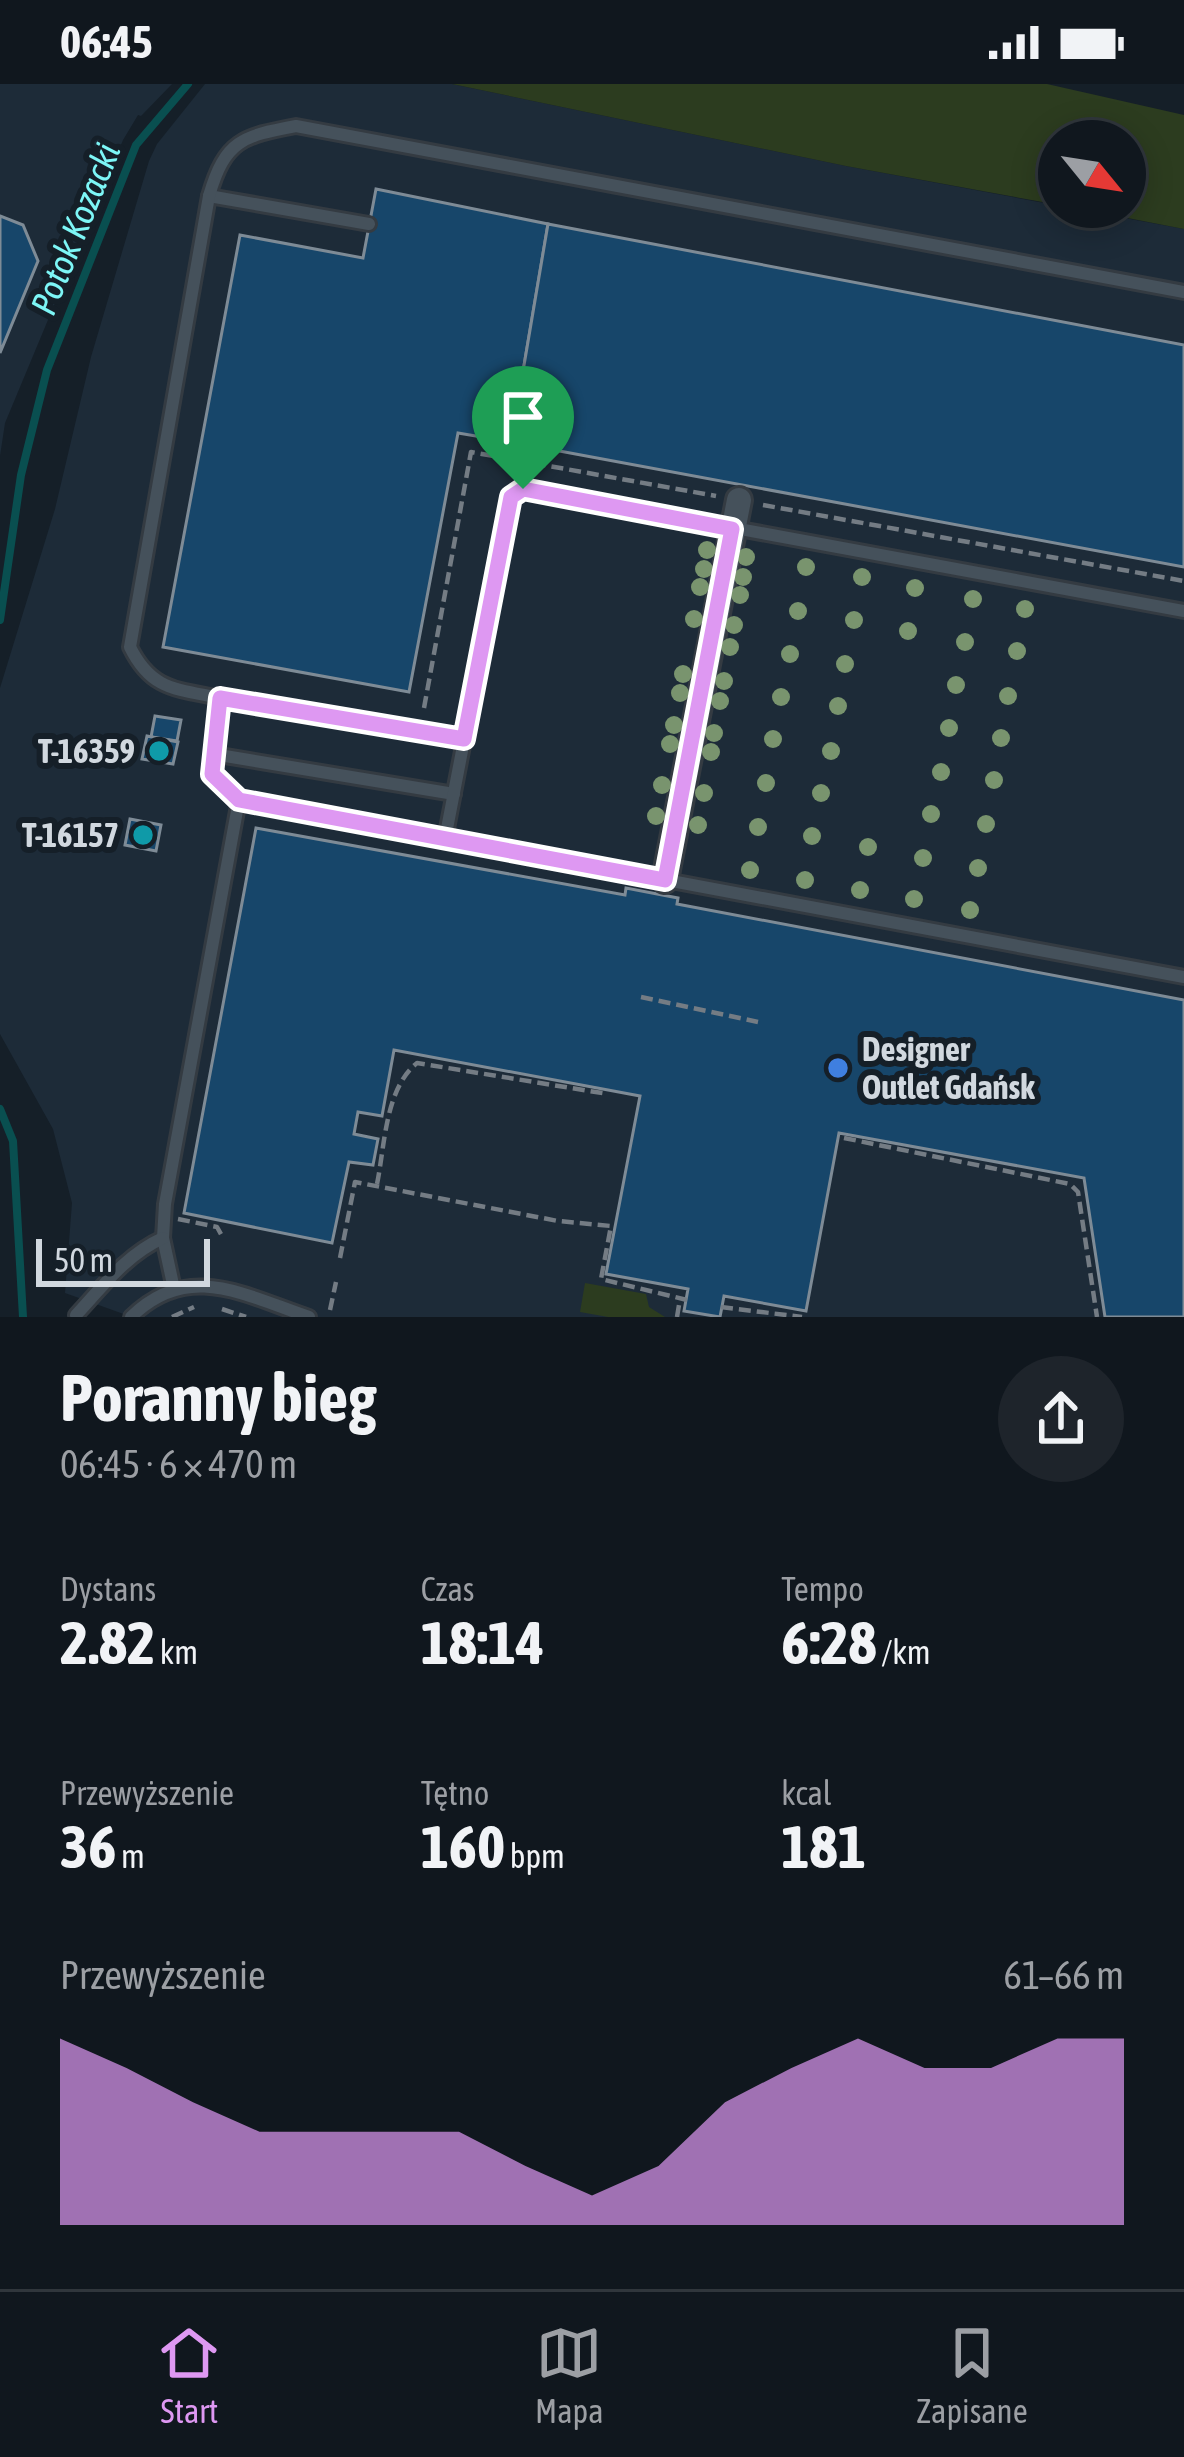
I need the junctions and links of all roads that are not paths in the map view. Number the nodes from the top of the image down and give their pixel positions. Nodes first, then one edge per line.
1 (209, 196) junction
2 (369, 224) dead end
3 (1184, 292) edge
4 (739, 500) dead end
5 (732, 529) junction
6 (1184, 611) edge
7 (220, 698) junction
8 (464, 739) junction
9 (213, 754) junction
10 (454, 794) junction
11 (239, 800) junction
12 (446, 838) junction
13 (665, 880) junction
14 (1184, 977) edge
15 (163, 1238) junction
16 (174, 1289) junction
17 (76, 1315) edge
18 (131, 1317) edge
19 (309, 1317) edge

1 - 2 lane
1 - 3 lane
1 - 7 lane
4 - 5 street
5 - 6 lane
5 - 8 lane
5 - 13 street
7 - 8 lane
7 - 9 lane
8 - 10 lane
9 - 10 lane
9 - 11 lane
10 - 12 lane
11 - 12 lane
11 - 15 lane
12 - 13 lane
13 - 14 lane
15 - 16 lane
15 - 17 lane
16 - 18 lane
16 - 19 lane

